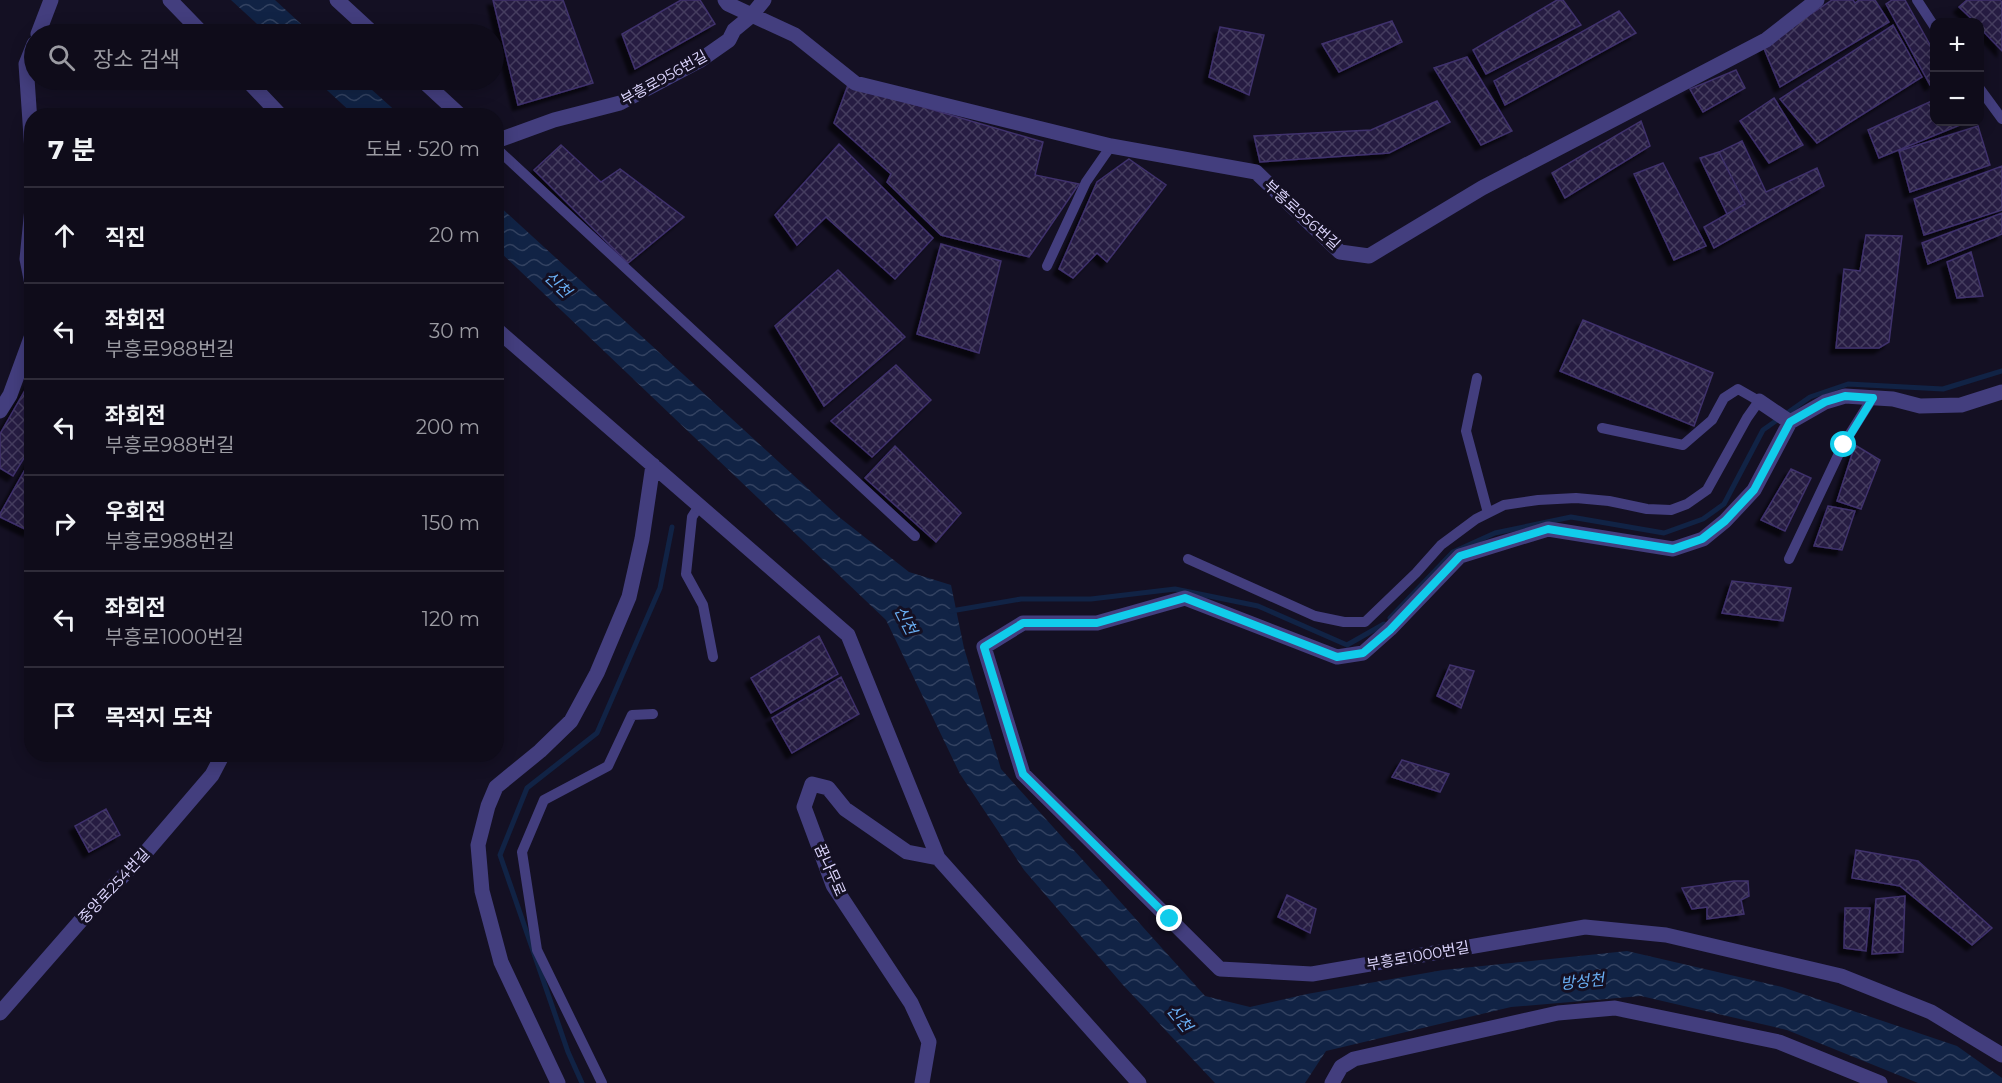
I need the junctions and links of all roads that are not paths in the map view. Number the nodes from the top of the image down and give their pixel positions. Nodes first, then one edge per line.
1 (51, 0) edge
2 (170, 0) edge
3 (337, 0) edge
4 (725, 0) edge
5 (764, 0) edge
6 (1817, 0) edge
7 (1917, 0) edge
8 (751, 16) junction
9 (1930, 19) edge
10 (42, 24) edge
11 (193, 24) edge
12 (363, 24) edge
13 (28, 90) edge
14 (257, 90) edge
15 (433, 90) edge
16 (1984, 94) edge
17 (29, 108) edge
18 (274, 108) edge
19 (452, 108) edge
20 (2002, 119) edge
21 (504, 138) edge
22 (1111, 146) junction
23 (504, 155) edge
24 (1047, 266) dead end
25 (504, 336) edge
26 (24, 357) edge
27 (1478, 378) dead end
28 (2002, 392) edge
29 (1873, 398) junction
30 (1759, 401) junction
31 (0, 411) edge
32 (1790, 422) junction
33 (1602, 428) dead end
34 (653, 465) junction
35 (699, 506) junction
36 (1488, 513) junction
37 (915, 536) dead end
38 (1188, 559) dead end
39 (1789, 559) dead end
40 (713, 657) dead end
41 (653, 714) dead end
42 (219, 762) edge
43 (938, 858) junction
44 (0, 1013) edge
45 (2002, 1055) edge
46 (1877, 1082) edge
47 (558, 1083) edge
48 (602, 1083) edge
49 (922, 1083) edge
50 (1139, 1083) edge
51 (1332, 1083) edge

1 - 10 street
2 - 11 street
3 - 12 street
4 - 8 street
5 - 8 street, 부흥로956번길
6 - 22 street, 부흥로956번길
7 - 9 lane
8 - 21 street, 부흥로956번길
8 - 22 street, 부흥로956번길
13 - 17 street
14 - 18 street
15 - 19 street
16 - 20 lane
22 - 24 lane
23 - 37 lane
25 - 34 street
26 - 31 street
27 - 36 lane
28 - 29 street
29 - 32 street
29 - 39 lane
30 - 32 street
30 - 33 lane
30 - 36 lane
32 - 45 street, 부흥로1000번길
34 - 35 street
34 - 47 street
35 - 40 lane
35 - 43 street
36 - 38 lane
41 - 48 lane
42 - 44 street, 중앙로254번길
43 - 49 street, 꿈나무로
43 - 50 street
46 - 51 street

